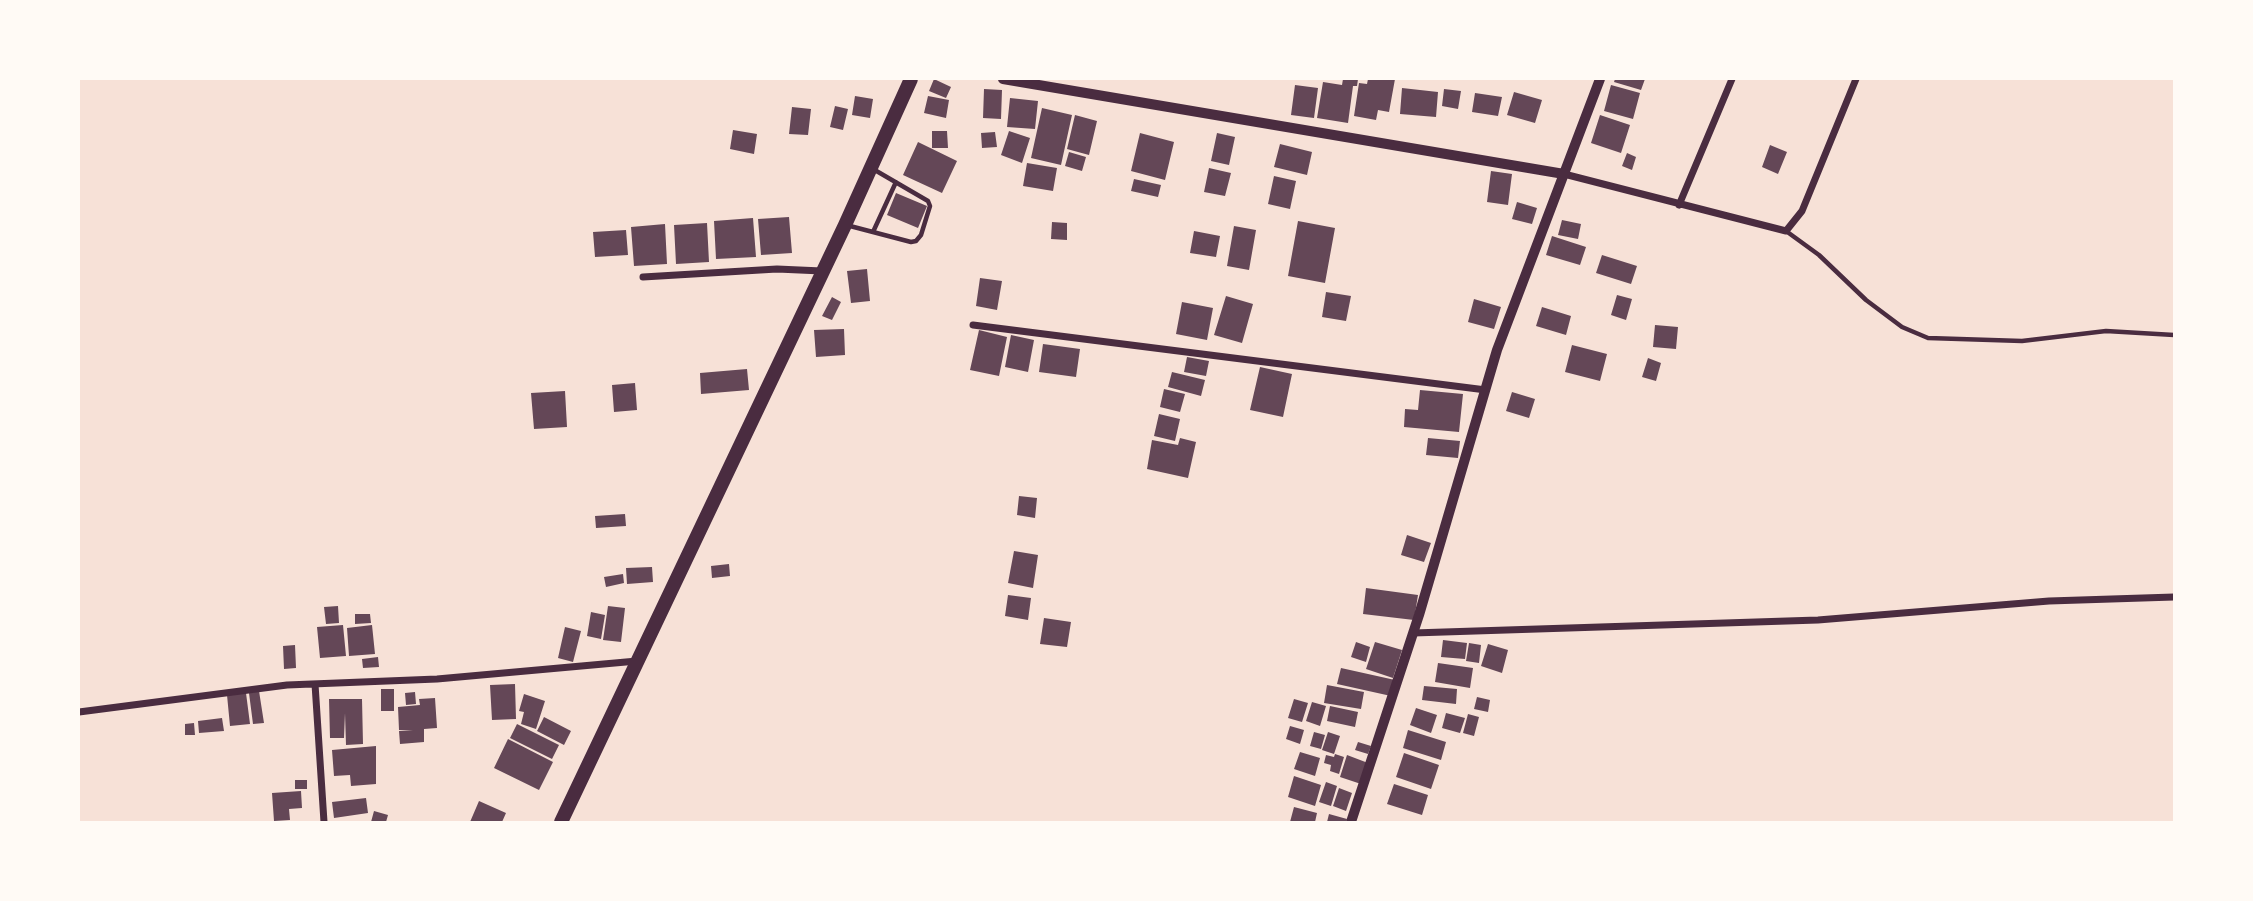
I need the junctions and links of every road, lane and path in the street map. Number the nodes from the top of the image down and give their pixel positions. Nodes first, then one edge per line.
1 (911, 79) edge
2 (1003, 79) edge
3 (1600, 79) edge
4 (1732, 79) edge
5 (1856, 79) edge
6 (871, 168) junction
7 (1564, 174) junction
8 (896, 182) junction
9 (1679, 205) junction
10 (845, 225) junction
11 (1786, 231) junction
12 (873, 232) junction
13 (823, 271) junction
14 (643, 277) dead end
15 (973, 324) dead end
16 (2174, 335) edge
17 (1486, 390) junction
18 (2174, 597) edge
19 (1413, 632) junction
20 (637, 662) junction
21 (315, 684) junction
22 (79, 712) edge
23 (324, 822) edge
24 (561, 822) edge
25 (1351, 822) edge

1 - 6 main road
2 - 7 street
3 - 7 street
4 - 9 street
5 - 11 street
6 - 8 lane
6 - 10 main road
7 - 9 street
7 - 17 street
8 - 12 lane
8 - 12 lane
9 - 11 street
10 - 12 lane
10 - 13 main road
11 - 16 lane
13 - 14 street
13 - 20 main road
15 - 17 street
17 - 19 street
18 - 19 street
19 - 25 street
20 - 21 street
20 - 24 main road
21 - 22 street
21 - 23 street

